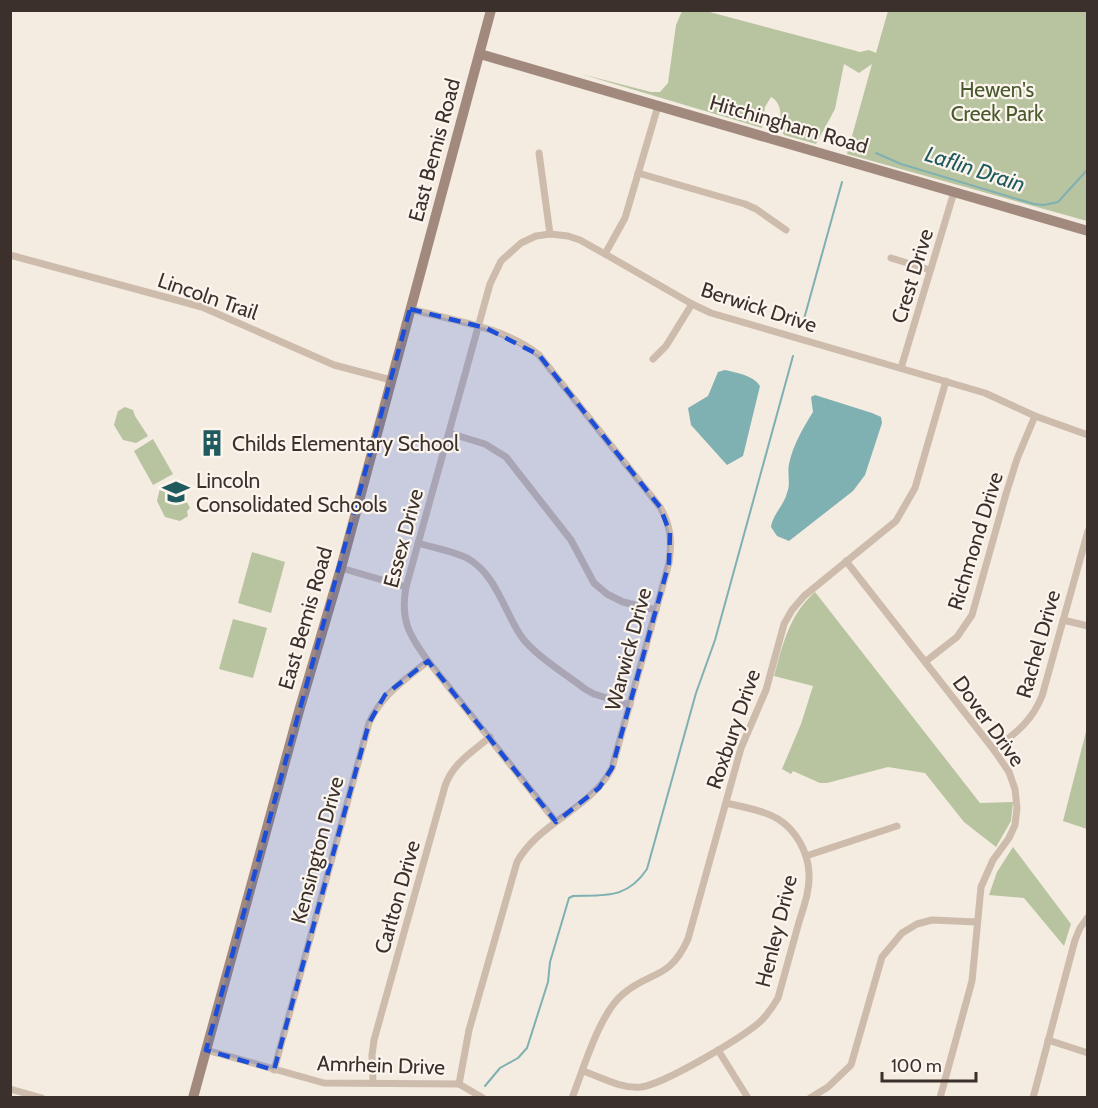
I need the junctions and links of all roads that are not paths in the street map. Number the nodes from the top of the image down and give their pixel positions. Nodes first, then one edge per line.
1 (491, 10) edge
2 (480, 54) junction
3 (658, 106) junction
4 (539, 153) dead end
5 (638, 173) junction
6 (954, 192) junction
7 (786, 230) dead end
8 (1088, 231) edge
9 (550, 234) junction
10 (605, 254) junction
11 (10, 255) edge
12 (891, 258) dead end
13 (930, 270) junction
14 (692, 304) junction
15 (410, 309) junction
16 (479, 327) junction
17 (653, 359) dead end
18 (901, 368) junction
19 (391, 380) junction
20 (946, 381) junction
21 (1035, 416) junction
22 (449, 433) junction
23 (1088, 435) edge
24 (1088, 531) edge
25 (418, 543) junction
26 (846, 561) junction
27 (341, 568) junction
28 (406, 587) junction
29 (656, 610) junction
30 (1064, 620) junction
31 (1088, 626) edge
32 (428, 661) junction
33 (925, 662) junction
34 (630, 705) junction
35 (490, 737) junction
36 (994, 750) junction
37 (726, 803) junction
38 (556, 822) junction
39 (897, 826) dead end
40 (806, 856) junction
41 (1088, 917) edge
42 (977, 922) junction
43 (1048, 1040) junction
44 (206, 1050) junction
45 (718, 1050) junction
46 (1088, 1053) edge
47 (274, 1070) junction
48 (583, 1071) junction
49 (374, 1083) junction
50 (459, 1084) junction
51 (10, 1089) edge
52 (42, 1098) edge
53 (193, 1098) edge
54 (483, 1098) edge
55 (572, 1098) edge
56 (748, 1098) edge
57 (810, 1098) edge
58 (940, 1098) edge
59 (1033, 1098) edge

1 - 2 street, East Bemis Road
2 - 3 street, Hitchingham Road
2 - 15 street, East Bemis Road
3 - 5 street
3 - 6 street, Hitchingham Road
4 - 9 street
5 - 7 street
5 - 10 street
6 - 8 street, Hitchingham Road
6 - 13 street, Crest Drive
9 - 10 street, Berwick Drive
9 - 16 street, Berwick Drive
10 - 14 street, Berwick Drive
11 - 19 street, Lincoln Trail
12 - 13 street
13 - 18 street, Crest Drive
14 - 17 street
14 - 18 street, Berwick Drive
15 - 16 street, Warwick Drive
15 - 19 street, East Bemis Road
16 - 22 street, Essex Drive
16 - 29 street, Warwick Drive
18 - 20 street, Berwick Drive
19 - 27 street, East Bemis Road
20 - 21 street, Berwick Drive
20 - 26 street, Roxbury Drive
21 - 23 street, Berwick Drive
21 - 33 street, Richmond Drive
22 - 25 street, Essex Drive
22 - 29 street
24 - 30 street, Rachel Drive
25 - 28 street, Essex Drive
25 - 34 street
26 - 33 street, Dover Drive
26 - 37 street, Roxbury Drive
27 - 28 street
27 - 44 street, East Bemis Road
28 - 32 street, Essex Drive
29 - 34 street, Warwick Drive
30 - 31 street
30 - 36 street, Rachel Drive
32 - 35 street, Essex Drive
32 - 47 street, Kensington Drive
33 - 36 street, Dover Drive
34 - 38 street, Warwick Drive
35 - 38 street, Essex Drive
35 - 49 street, Carlton Drive
36 - 42 street, Dover Drive
37 - 40 street, Henley Drive
37 - 48 street, Roxbury Drive
38 - 50 street, Warwick Drive
39 - 40 street
40 - 45 street, Henley Drive
41 - 43 street
42 - 57 street
42 - 58 street, Dover Drive
43 - 46 street
43 - 59 street
44 - 47 street, Amrhein Drive
44 - 53 street, East Bemis Road
45 - 48 street, Henley Drive
45 - 56 street
47 - 49 street, Amrhein Drive
48 - 55 street, Roxbury Drive
49 - 50 street, Amrhein Drive
50 - 54 street, Amrhein Drive
51 - 52 street

